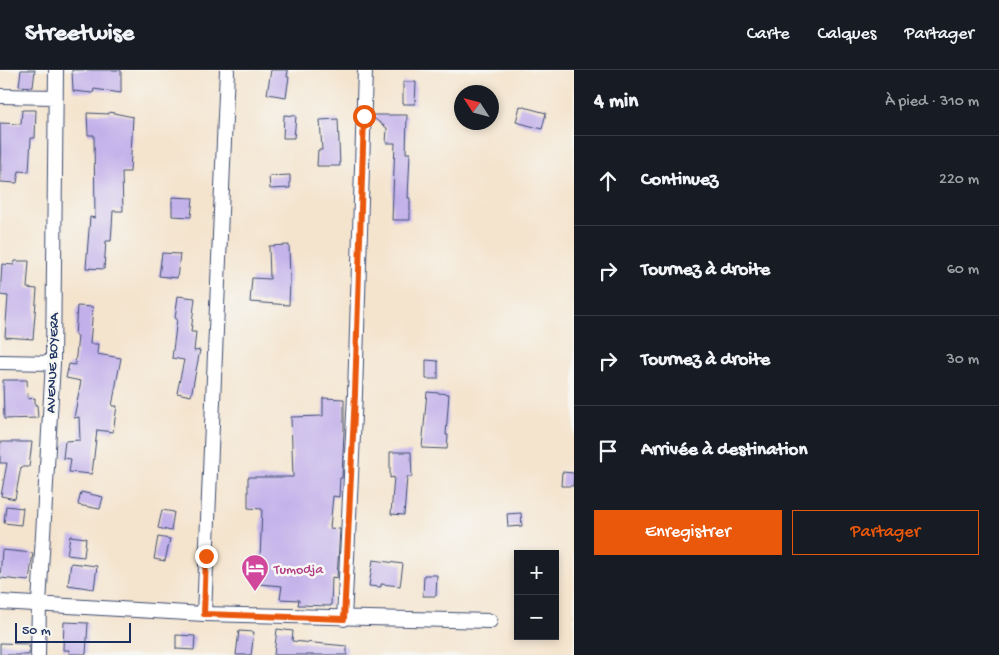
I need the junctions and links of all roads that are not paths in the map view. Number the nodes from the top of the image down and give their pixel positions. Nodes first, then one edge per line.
1 (56, 70) edge
2 (227, 70) edge
3 (365, 70) edge
4 (0, 96) edge
5 (55, 97) junction
6 (0, 362) edge
7 (53, 363) junction
8 (0, 602) edge
9 (39, 604) junction
10 (204, 614) junction
11 (344, 619) junction
12 (490, 621) dead end
13 (38, 655) edge

1 - 5 street, AVENUE BOYERA
2 - 10 street
3 - 11 street
4 - 5 street
5 - 7 street, AVENUE BOYERA
6 - 7 street
7 - 9 street, AVENUE BOYERA
8 - 9 street
9 - 10 street
9 - 13 street, AVENUE BOYERA
10 - 11 street
11 - 12 street

